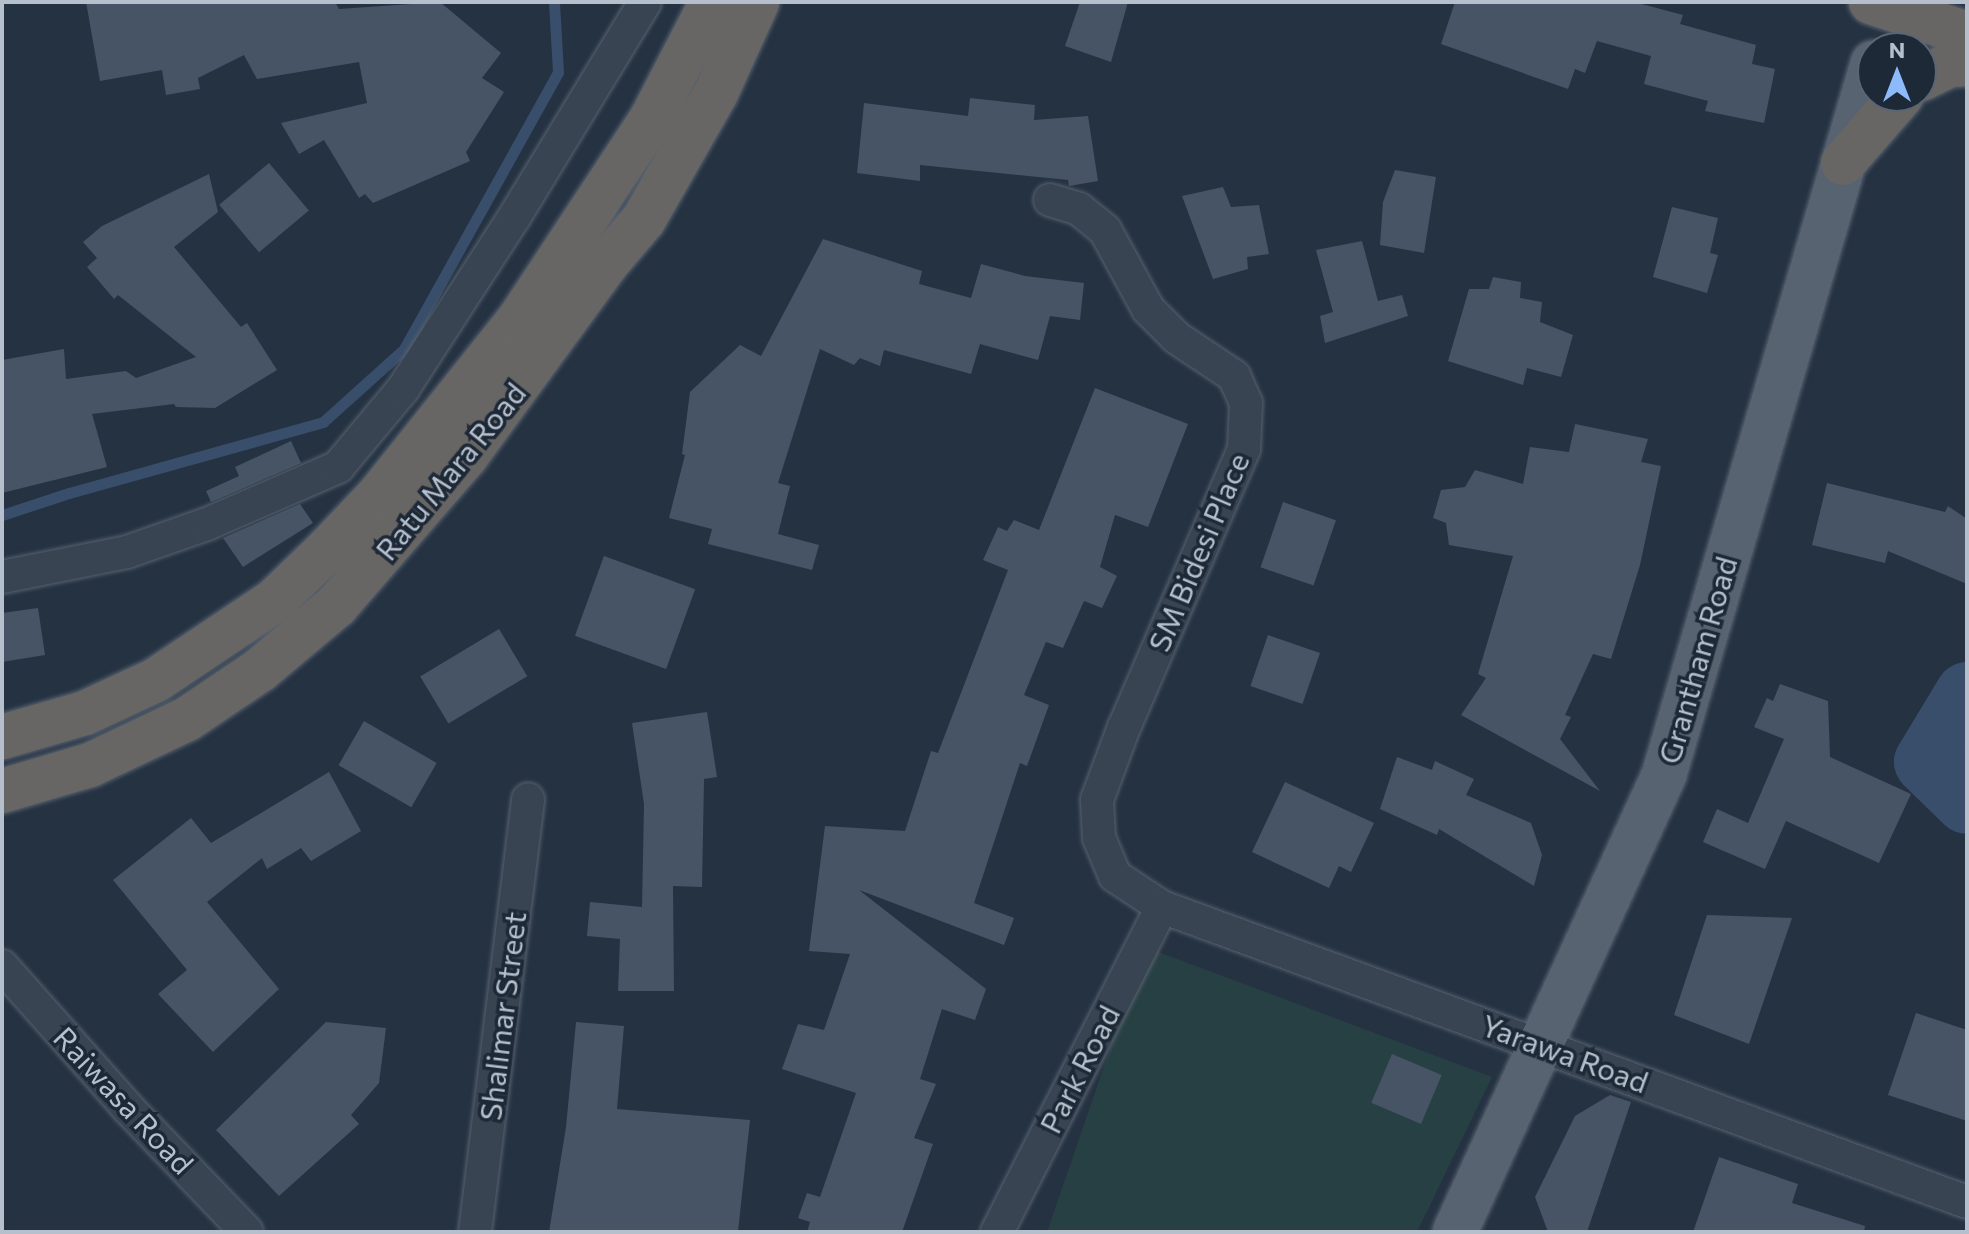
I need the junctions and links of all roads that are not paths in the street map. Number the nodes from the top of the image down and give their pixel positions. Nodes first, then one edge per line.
1 (645, 2) edge
2 (712, 2) edge
3 (757, 2) edge
4 (1882, 15) edge
5 (1967, 34) edge
6 (1967, 64) edge
7 (1937, 71) edge
8 (1858, 112) edge
9 (1887, 112) edge
10 (1843, 163) junction
11 (1050, 200) dead end
12 (2, 577) edge
13 (2, 737) edge
14 (2, 791) edge
15 (528, 799) dead end
16 (1162, 907) junction
17 (2, 966) edge
18 (1542, 1044) junction
19 (1967, 1202) edge
20 (247, 1232) edge
21 (475, 1232) edge
22 (997, 1232) edge
23 (1455, 1232) edge

1 - 12 street
2 - 13 highway, Ratu Mara Road
3 - 14 highway, Ratu Mara Road
4 - 5 highway
6 - 7 highway
8 - 10 main road, Grantham Road
9 - 10 highway
10 - 18 main road, Grantham Road
11 - 16 street, SM Bidesi Place
15 - 21 street, Shalimar Street
16 - 18 street, Yarawa Road
16 - 22 street, Park Road
17 - 20 street, Raiwasa Road
18 - 19 street, Yarawa Road
18 - 23 main road, Grantham Road

